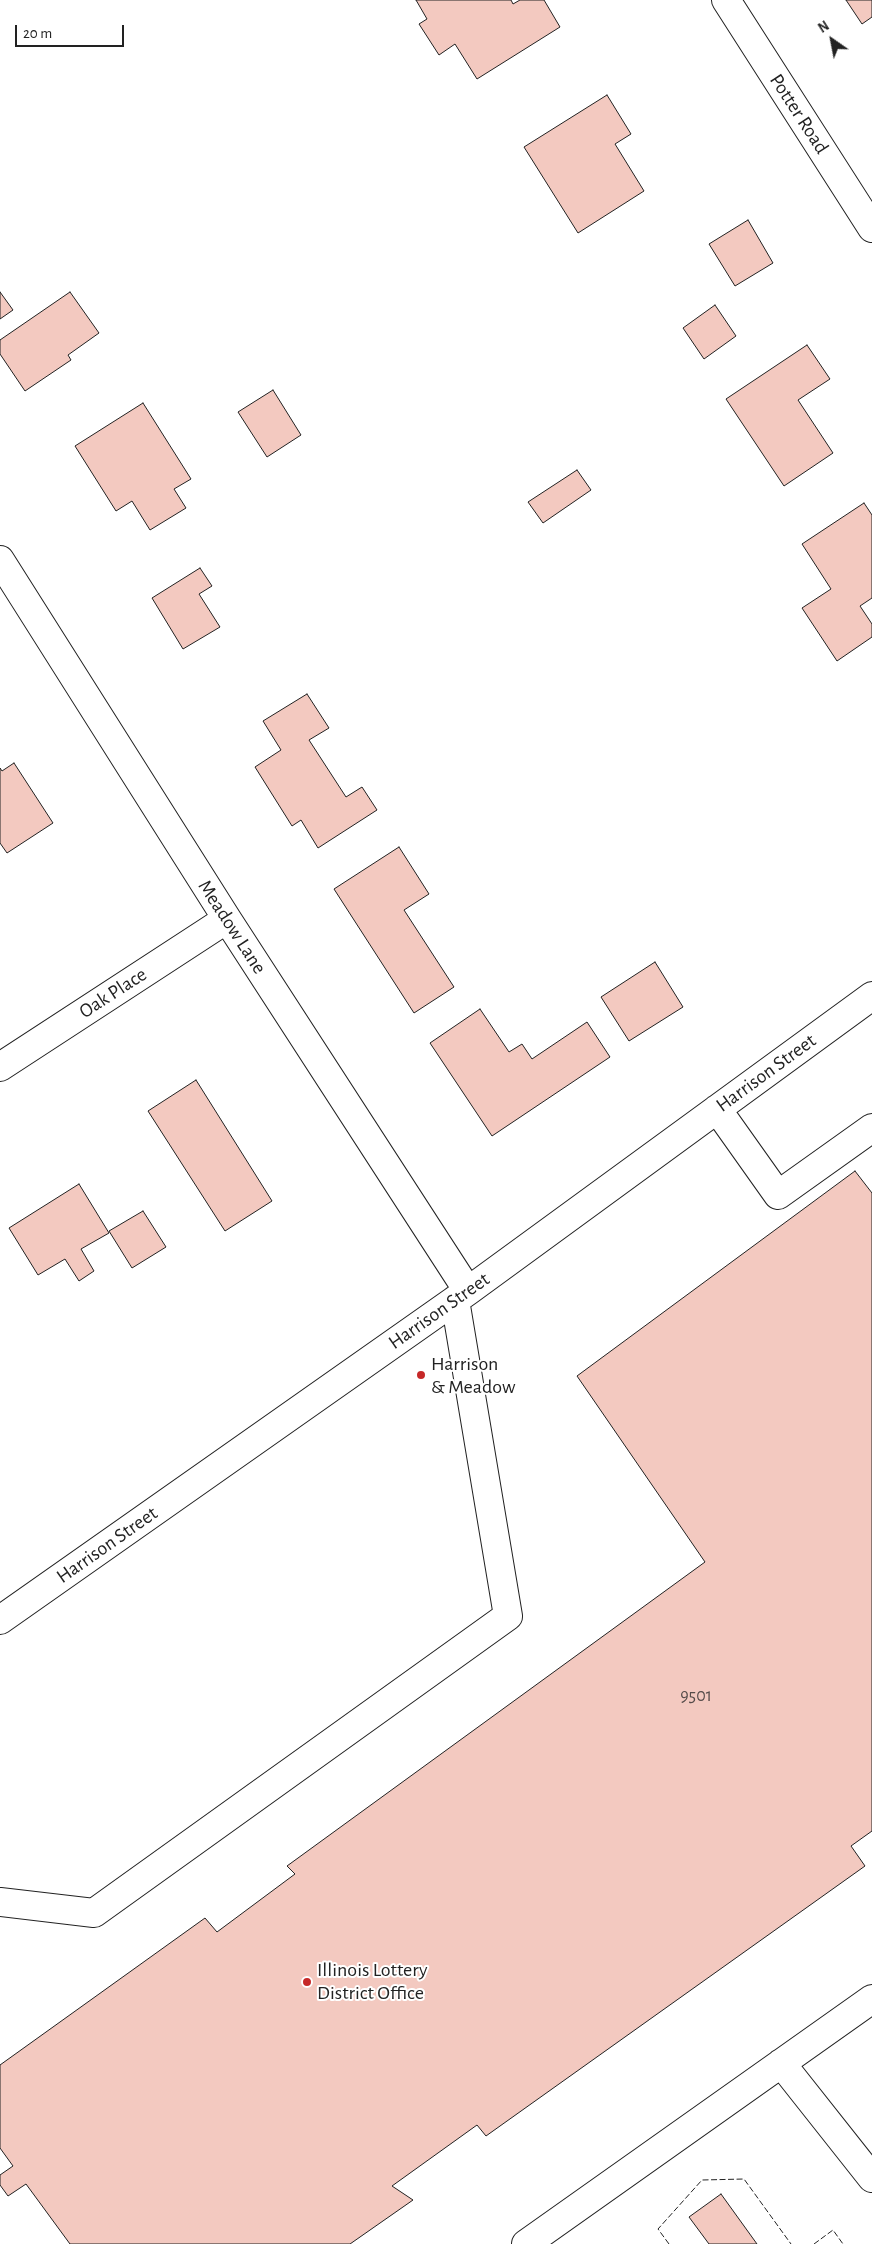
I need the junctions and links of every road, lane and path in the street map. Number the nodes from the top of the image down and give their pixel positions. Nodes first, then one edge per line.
1 (726, 0) edge
2 (872, 228) edge
3 (0, 560) edge
4 (227, 919) junction
5 (872, 996) edge
6 (0, 1067) edge
7 (717, 1109) junction
8 (872, 1128) edge
9 (462, 1296) junction
10 (0, 1620) edge
11 (0, 1902) edge
12 (872, 1999) edge
13 (781, 2063) junction
14 (872, 2178) edge
15 (526, 2244) edge

1 - 2 street, Potter Road
3 - 4 street, Meadow Lane
4 - 6 street, Oak Place
4 - 9 street, Meadow Lane
5 - 7 street, Harrison Street
7 - 8 street
7 - 9 street, Harrison Street
9 - 10 street, Harrison Street
9 - 11 street
12 - 13 street
13 - 14 street
13 - 15 street

